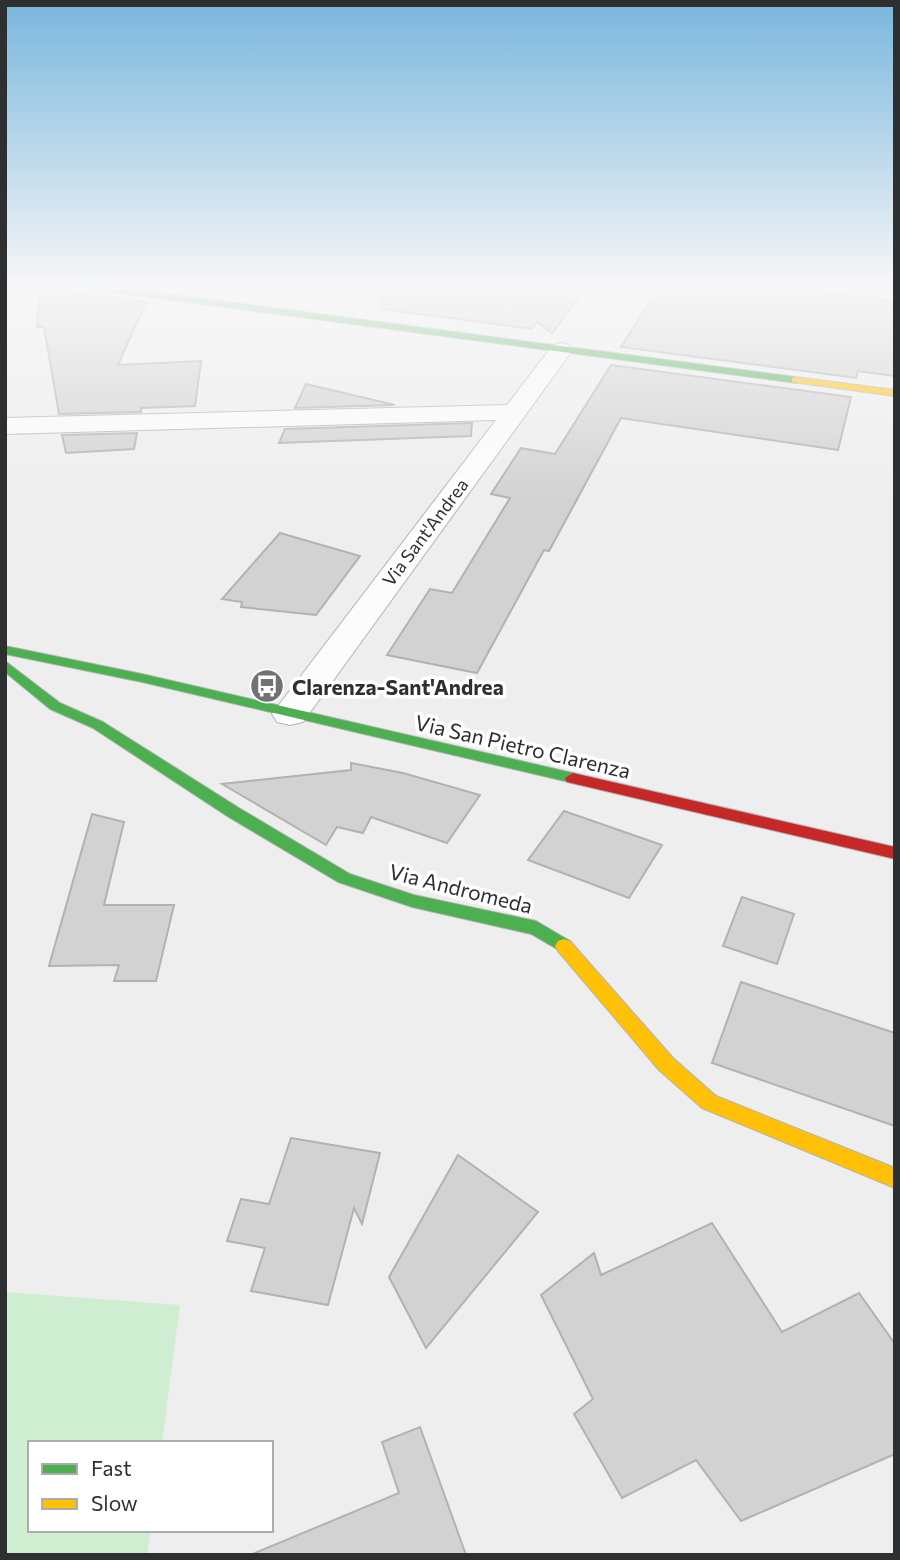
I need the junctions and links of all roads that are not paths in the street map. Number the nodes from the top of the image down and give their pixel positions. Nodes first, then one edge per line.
1 (556, 357) edge
2 (614, 357) edge
3 (895, 393) edge
4 (514, 412) junction
5 (5, 426) edge
6 (5, 650) edge
7 (5, 665) edge
8 (142, 678) junction
9 (111, 691) dead end
10 (99, 704) dead end
11 (290, 714) junction
12 (99, 726) junction
13 (895, 853) edge
14 (895, 1178) edge

1 - 4 street, Via Sant'Andrea
2 - 3 main road
4 - 5 street
4 - 11 street, Via Sant'Andrea
6 - 8 main road, Via San Pietro Clarenza
7 - 12 main road, Via Andromeda
8 - 9 main road
8 - 11 main road, Via San Pietro Clarenza
10 - 12 main road
11 - 13 main road, Via San Pietro Clarenza
12 - 14 main road, Via Andromeda

